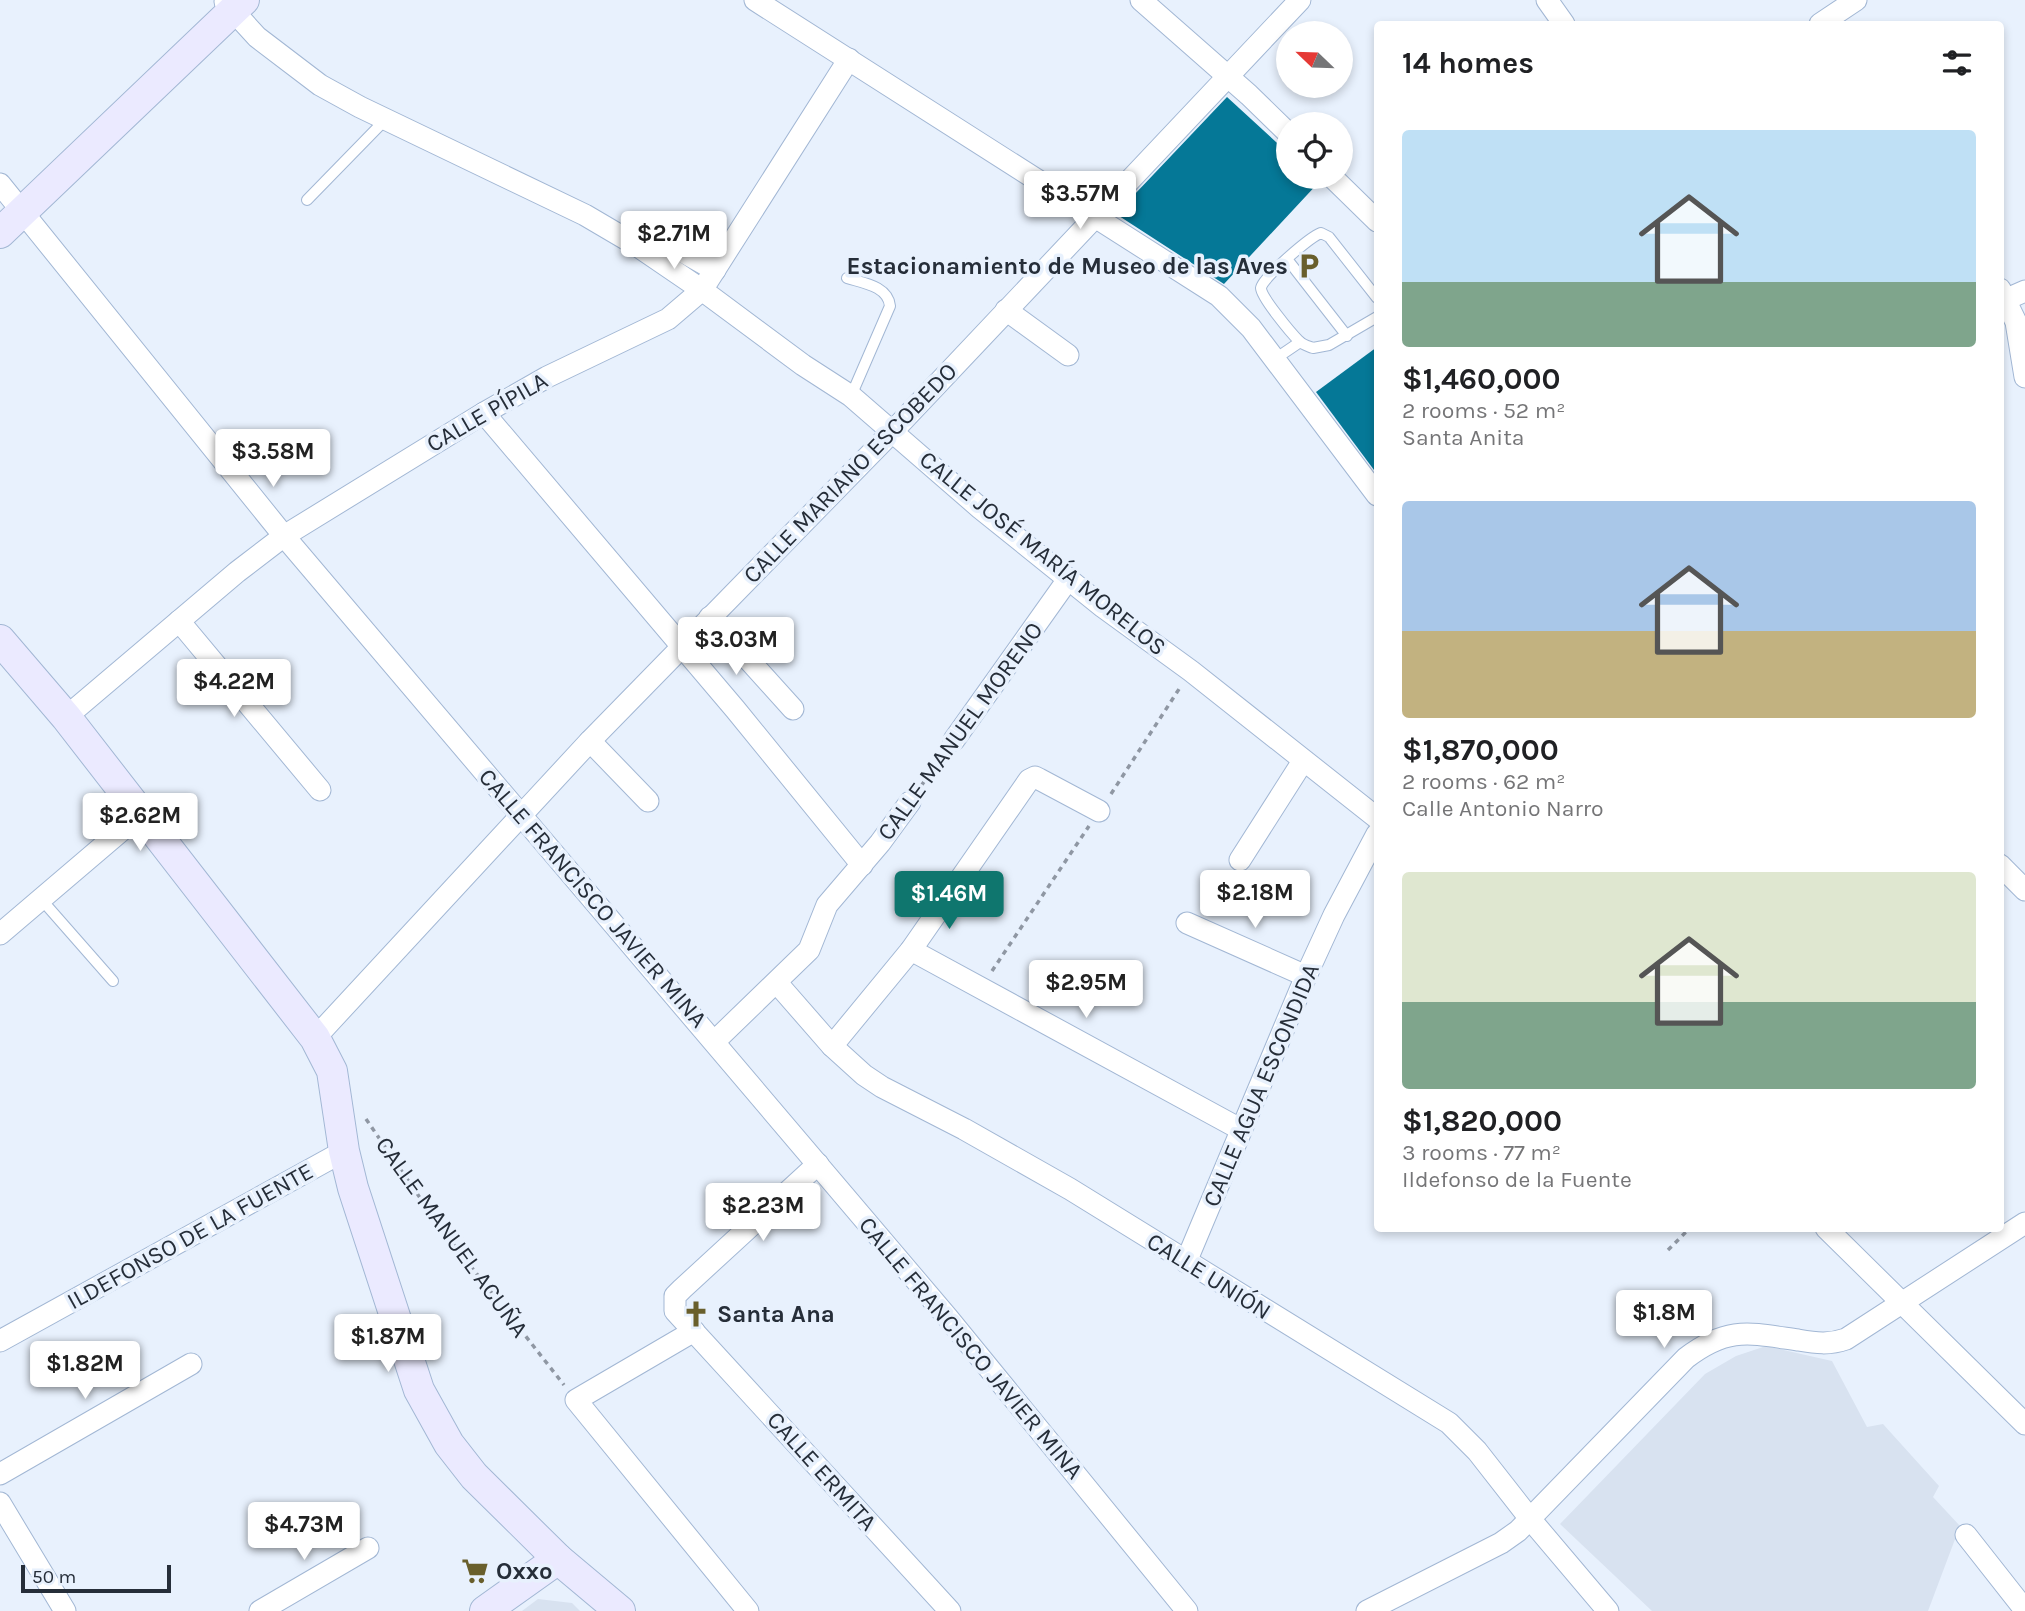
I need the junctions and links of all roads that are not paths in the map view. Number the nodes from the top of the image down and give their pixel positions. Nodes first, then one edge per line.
1 (755, 0) edge
2 (1141, 0) edge
3 (1300, 0) edge
4 (1547, 0) edge
5 (1856, 0) edge
6 (233, 4) edge
7 (1831, 16) edge
8 (1562, 21) edge
9 (849, 59) junction
10 (1227, 75) junction
11 (386, 119) junction
12 (1276, 122) edge
13 (0, 184) edge
14 (1345, 189) edge
15 (307, 200) dead end
16 (23, 212) junction
17 (1095, 216) junction
18 (1374, 217) edge
19 (0, 233) edge
20 (636, 245) junction
21 (1287, 259) junction
22 (715, 270) junction
23 (847, 278) dead end
24 (702, 290) junction
25 (1374, 294) edge
26 (2008, 295) edge
27 (1006, 310) junction
28 (1374, 319) edge
29 (1347, 336) junction
30 (1300, 342) junction
31 (1068, 355) dead end
32 (1275, 359) junction
33 (2025, 377) edge
34 (851, 396) junction
35 (484, 413) junction
36 (893, 431) junction
37 (1374, 491) edge
38 (284, 536) junction
39 (1069, 578) junction
40 (710, 617) junction
41 (179, 621) junction
42 (0, 640) edge
43 (681, 647) junction
44 (793, 709) dead end
45 (65, 717) junction
46 (954, 740) road end
47 (590, 741) junction
48 (1303, 761) junction
49 (320, 790) dead end
50 (648, 801) dead end
51 (910, 802) road end
52 (1099, 811) dead end
53 (142, 813) junction
54 (521, 815) junction
55 (1374, 816) edge
56 (1374, 840) edge
57 (1240, 860) dead end
58 (862, 865) junction
59 (2004, 869) edge
60 (2025, 890) edge
61 (41, 899) junction
62 (1187, 923) dead end
63 (0, 934) edge
64 (911, 950) junction
65 (1306, 976) junction
66 (113, 981) dead end
67 (777, 982) junction
68 (315, 1038) junction
69 (715, 1041) junction
70 (832, 1046) junction
71 (1240, 1129) junction
72 (344, 1151) junction
73 (818, 1164) junction
74 (2025, 1223) edge
75 (1830, 1232) edge
76 (1186, 1262) junction
77 (1900, 1302) junction
78 (694, 1331) junction
79 (0, 1341) edge
80 (191, 1364) dead end
81 (2025, 1424) edge
82 (0, 1474) edge
83 (0, 1503) edge
84 (1531, 1520) junction
85 (1966, 1535) dead end
86 (368, 1548) dead end
87 (558, 1559) junction
88 (2025, 1610) edge
89 (65, 1611) edge
90 (260, 1611) edge
91 (485, 1611) edge
92 (620, 1611) edge
93 (748, 1611) edge
94 (950, 1611) edge
95 (1187, 1611) edge
96 (1367, 1611) edge
97 (1608, 1611) edge

1 - 9 street
2 - 10 street
3 - 10 street, CALLE MARIANO ESCOBEDO
4 - 8 street
5 - 7 street
6 - 11 street, CALLE JOSÉ MARÍA MORELOS
6 - 16 main road
9 - 17 street
9 - 22 street, CALLE PÍPILA
10 - 12 street
10 - 17 street, CALLE MARIANO ESCOBEDO
11 - 15 lane
11 - 20 street, CALLE JOSÉ MARÍA MORELOS
13 - 16 street, CALLE FRANCISCO JAVIER MINA
14 - 18 street
16 - 19 main road
16 - 38 street, CALLE FRANCISCO JAVIER MINA
17 - 27 street, CALLE MARIANO ESCOBEDO
17 - 32 street
20 - 22 street, CALLE JOSÉ MARÍA MORELOS
20 - 24 street, CALLE JOSÉ MARÍA MORELOS
21 - 25 lane
21 - 29 lane
21 - 30 lane
22 - 24 street, CALLE PÍPILA
23 - 34 lane
24 - 34 street, CALLE JOSÉ MARÍA MORELOS
24 - 35 street, CALLE PÍPILA
26 - 33 street
27 - 31 street
27 - 36 street, CALLE MARIANO ESCOBEDO
28 - 29 lane
29 - 30 lane
30 - 32 lane
32 - 37 street
34 - 36 street, CALLE JOSÉ MARÍA MORELOS
35 - 38 street, CALLE PÍPILA
35 - 43 street
36 - 39 street, CALLE JOSÉ MARÍA MORELOS
36 - 40 street, CALLE MARIANO ESCOBEDO
38 - 41 street, CALLE PÍPILA
38 - 54 street, CALLE FRANCISCO JAVIER MINA
39 - 46 street, CALLE MANUEL MORENO
39 - 48 street, CALLE JOSÉ MARÍA MORELOS
40 - 43 street, CALLE MARIANO ESCOBEDO
40 - 44 street
41 - 45 street, CALLE PÍPILA
41 - 49 street
42 - 45 main road
43 - 47 street, CALLE MARIANO ESCOBEDO
43 - 58 street
45 - 53 main road
47 - 50 street
47 - 54 street, CALLE MARIANO ESCOBEDO
48 - 55 street, CALLE JOSÉ MARÍA MORELOS
48 - 57 street
51 - 58 street, CALLE MANUEL MORENO
52 - 64 street
53 - 61 street
53 - 68 main road
54 - 68 street, CALLE MARIANO ESCOBEDO
54 - 69 street, CALLE FRANCISCO JAVIER MINA
56 - 65 street, CALLE AGUA ESCONDIDA
58 - 67 street, CALLE MANUEL MORENO
59 - 60 street
61 - 63 street
61 - 66 lane
62 - 65 street
64 - 70 street
64 - 71 street
65 - 71 street, CALLE AGUA ESCONDIDA
67 - 69 street, CALLE MANUEL MORENO
67 - 70 street, CALLE UNIÓN
68 - 72 main road
69 - 73 street, CALLE FRANCISCO JAVIER MINA
70 - 76 street, CALLE UNIÓN
71 - 76 street, CALLE AGUA ESCONDIDA
72 - 79 street, ILDEFONSO DE LA FUENTE
72 - 87 main road
73 - 78 street, CALLE ERMITA
73 - 95 street, CALLE FRANCISCO JAVIER MINA
74 - 77 street
75 - 77 street
76 - 84 street, CALLE UNIÓN
77 - 81 street
77 - 84 street
78 - 93 street
78 - 94 street, CALLE ERMITA
80 - 82 street
83 - 89 street
84 - 96 street
84 - 97 street, CALLE UNIÓN
85 - 88 street
86 - 90 street
87 - 91 main road
87 - 92 main road

